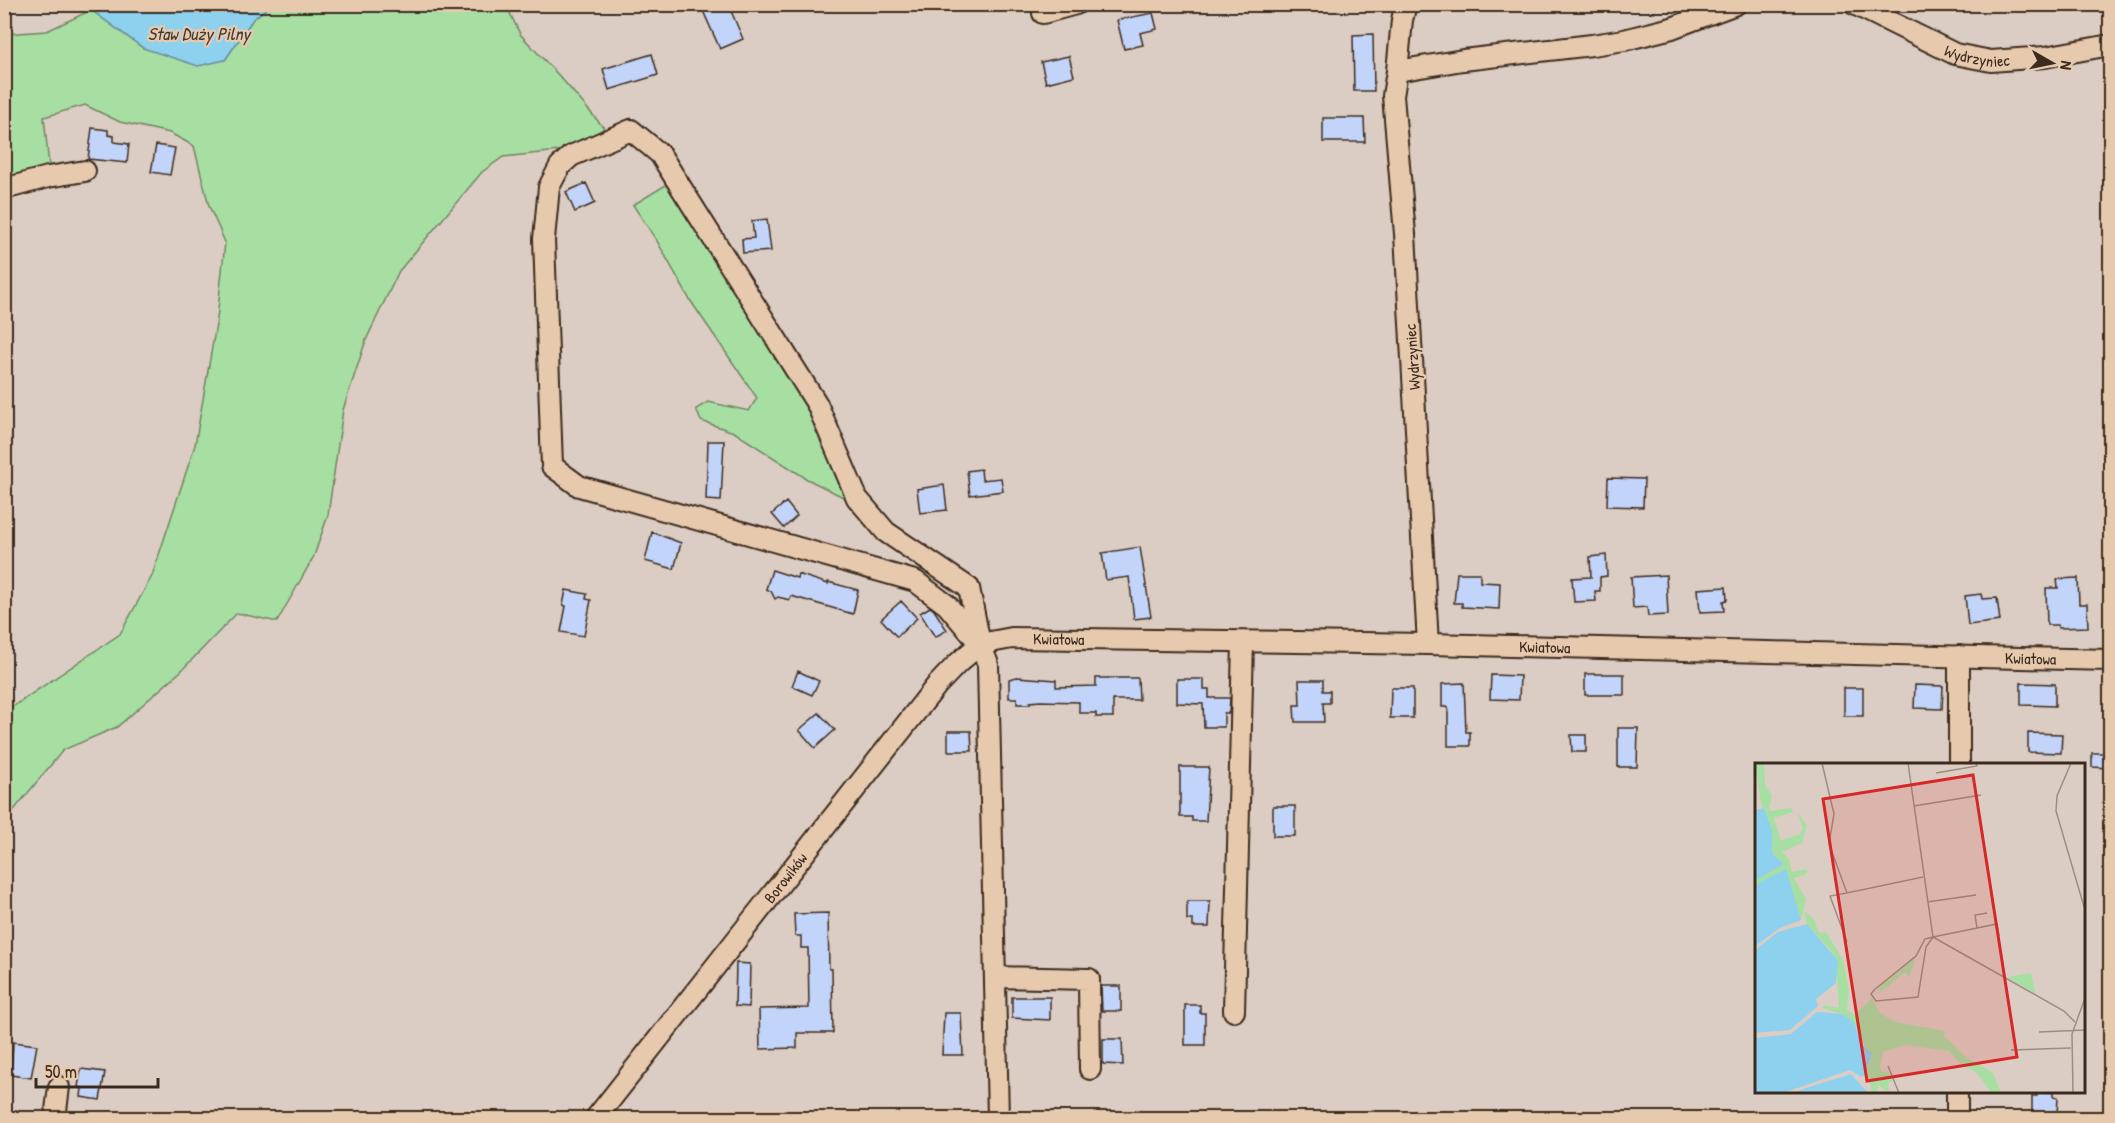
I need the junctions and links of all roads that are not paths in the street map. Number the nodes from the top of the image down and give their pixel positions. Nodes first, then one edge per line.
1 (1077, 4) edge
2 (1406, 4) edge
3 (1736, 4) edge
4 (1854, 4) edge
5 (1043, 13) dead end
6 (2110, 45) edge
7 (1397, 71) junction
8 (85, 171) dead end
9 (4, 189) edge
10 (1243, 642) junction
11 (980, 644) junction
12 (1428, 644) junction
13 (1959, 656) junction
14 (2110, 660) edge
15 (1959, 763) edge
16 (995, 977) junction
17 (1234, 1011) dead end
18 (1090, 1069) dead end
19 (59, 1087) dead end
20 (1957, 1093) edge
21 (55, 1119) edge
22 (596, 1119) edge
23 (998, 1119) edge
24 (1957, 1119) edge

1 - 5 street
2 - 7 street, Wydrzyniec
3 - 7 street
4 - 6 street, Wydrzyniec
7 - 12 street, Wydrzyniec
8 - 9 street
10 - 11 street, Kwiatowa
10 - 12 street, Kwiatowa
10 - 17 street
11 - 11 street
11 - 16 street
11 - 22 street, Borowików
12 - 13 street, Kwiatowa
13 - 14 street, Kwiatowa
13 - 15 street
16 - 18 street
16 - 23 street
19 - 21 street
20 - 24 street

